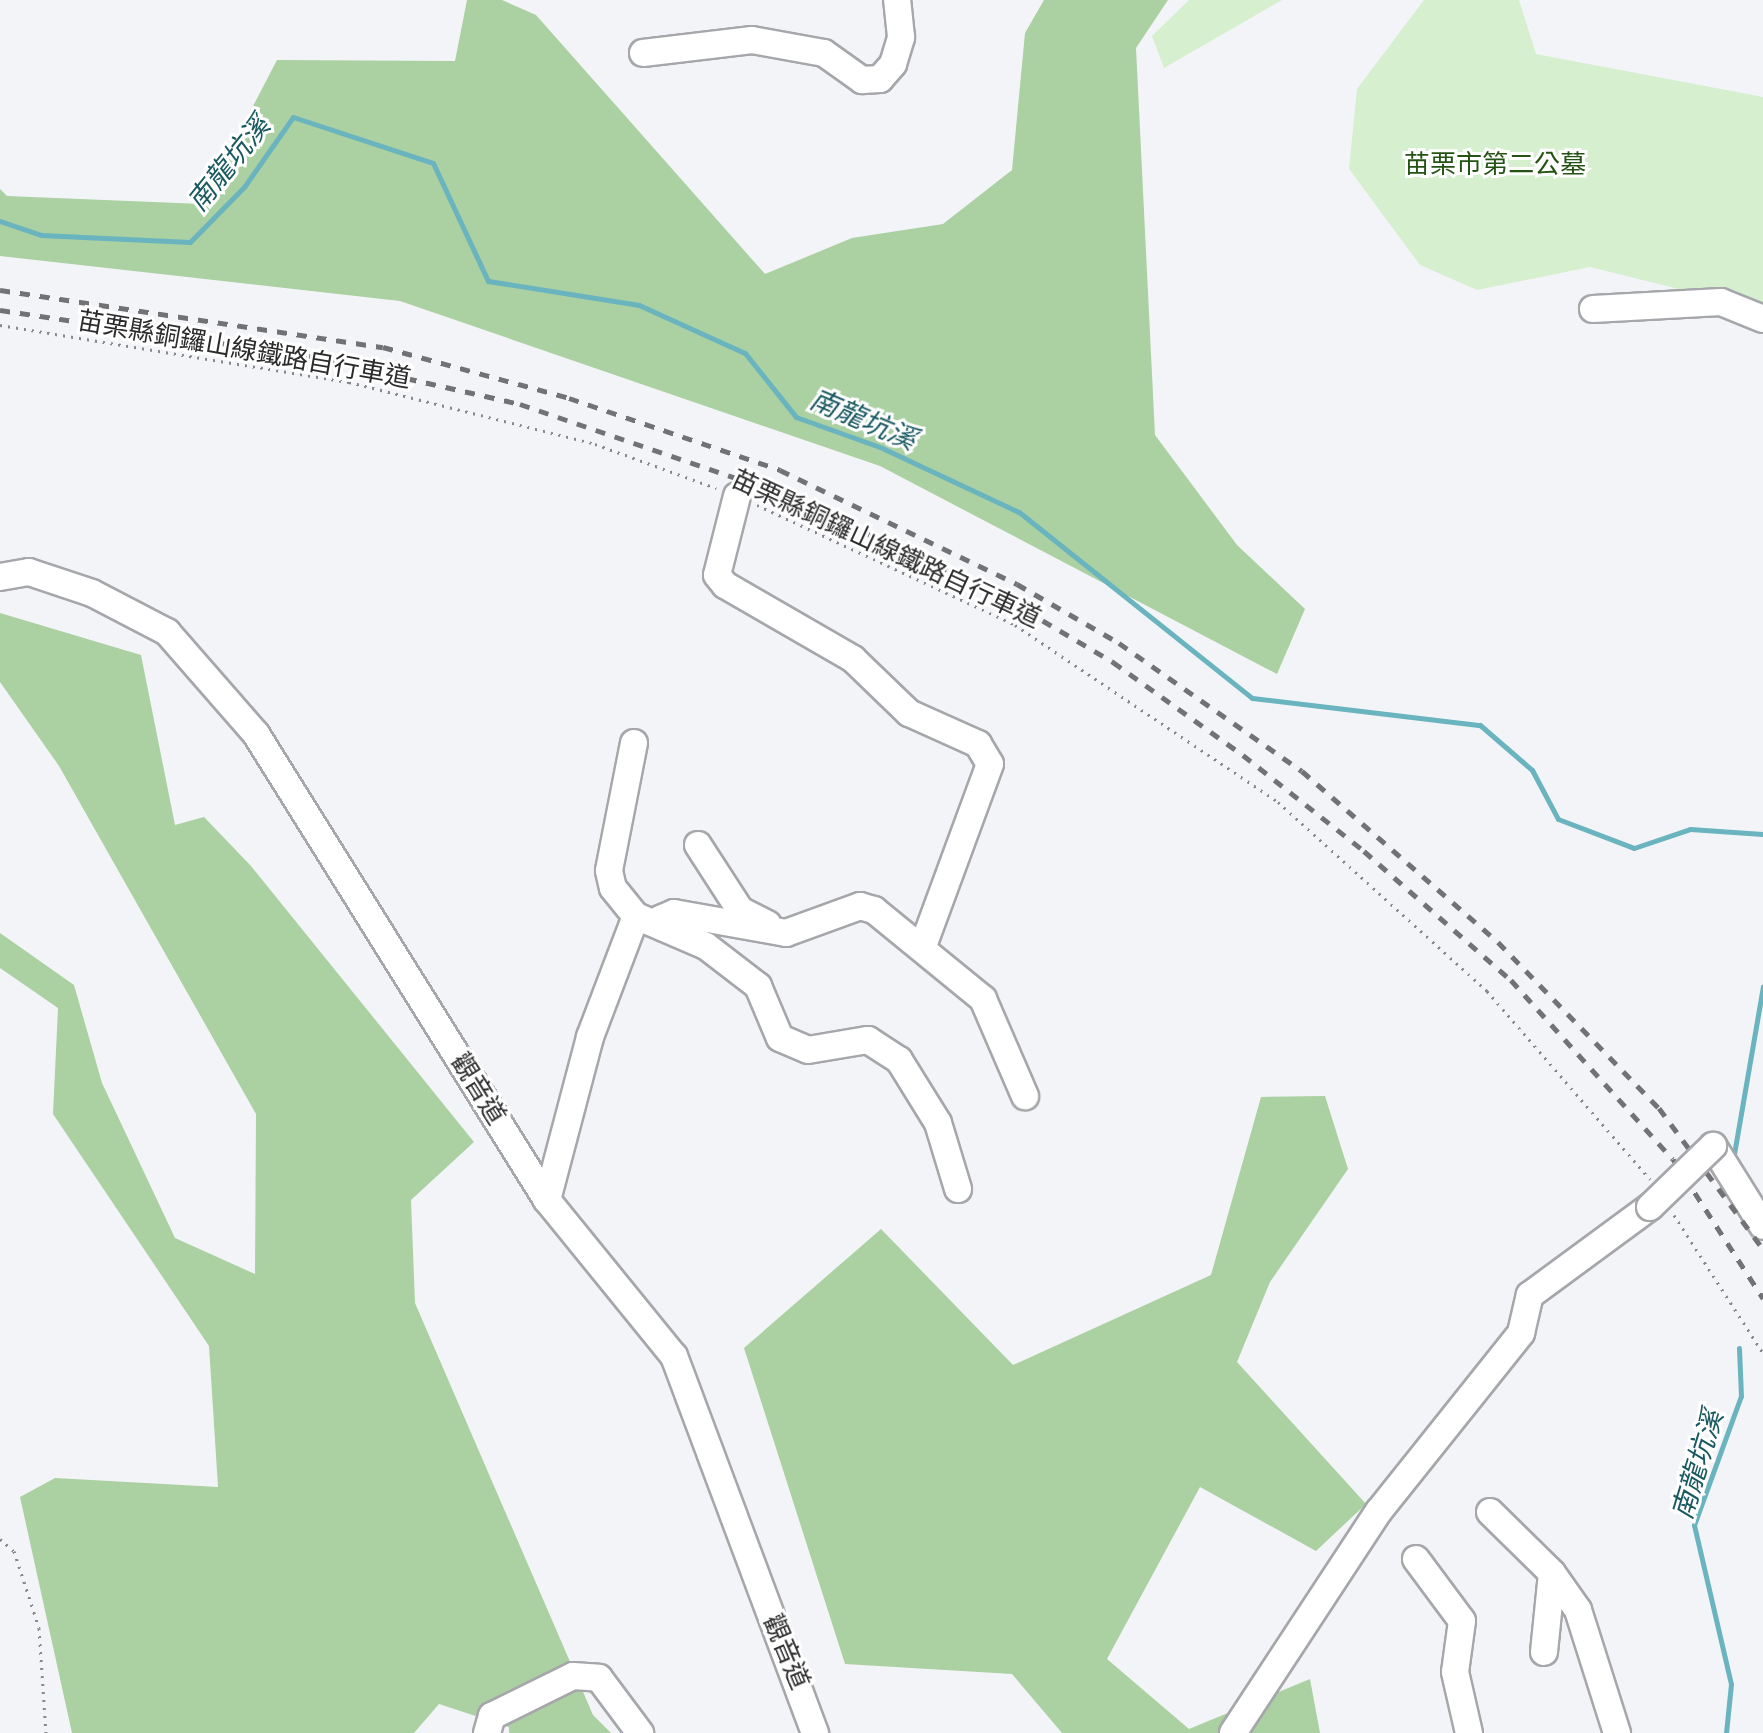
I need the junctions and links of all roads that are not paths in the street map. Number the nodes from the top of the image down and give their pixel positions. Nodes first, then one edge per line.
1 (897, 0) edge
2 (643, 53) dead end
3 (1593, 309) dead end
4 (1763, 319) edge
5 (737, 496) road end
6 (0, 577) edge
7 (634, 743) dead end
8 (698, 845) dead end
9 (645, 919) junction
10 (786, 933) junction
11 (923, 946) junction
12 (1025, 1096) dead end
13 (958, 1189) dead end
14 (547, 1200) junction
15 (1763, 1226) edge
16 (1490, 1512) dead end
17 (1416, 1559) dead end
18 (1552, 1573) junction
19 (1544, 1652) dead end
20 (1614, 1732) edge
21 (487, 1733) edge
22 (640, 1733) edge
23 (815, 1733) edge
24 (1233, 1733) edge
25 (1469, 1733) edge

1 - 2 street
3 - 4 street
5 - 11 street
6 - 14 street, 觀音道
7 - 9 street
8 - 10 street
9 - 10 street
9 - 13 street
9 - 14 street
10 - 11 street
11 - 12 street
14 - 23 street, 觀音道
15 - 24 street, bridge
16 - 18 street
17 - 25 street
18 - 19 street
18 - 20 street
21 - 22 street

